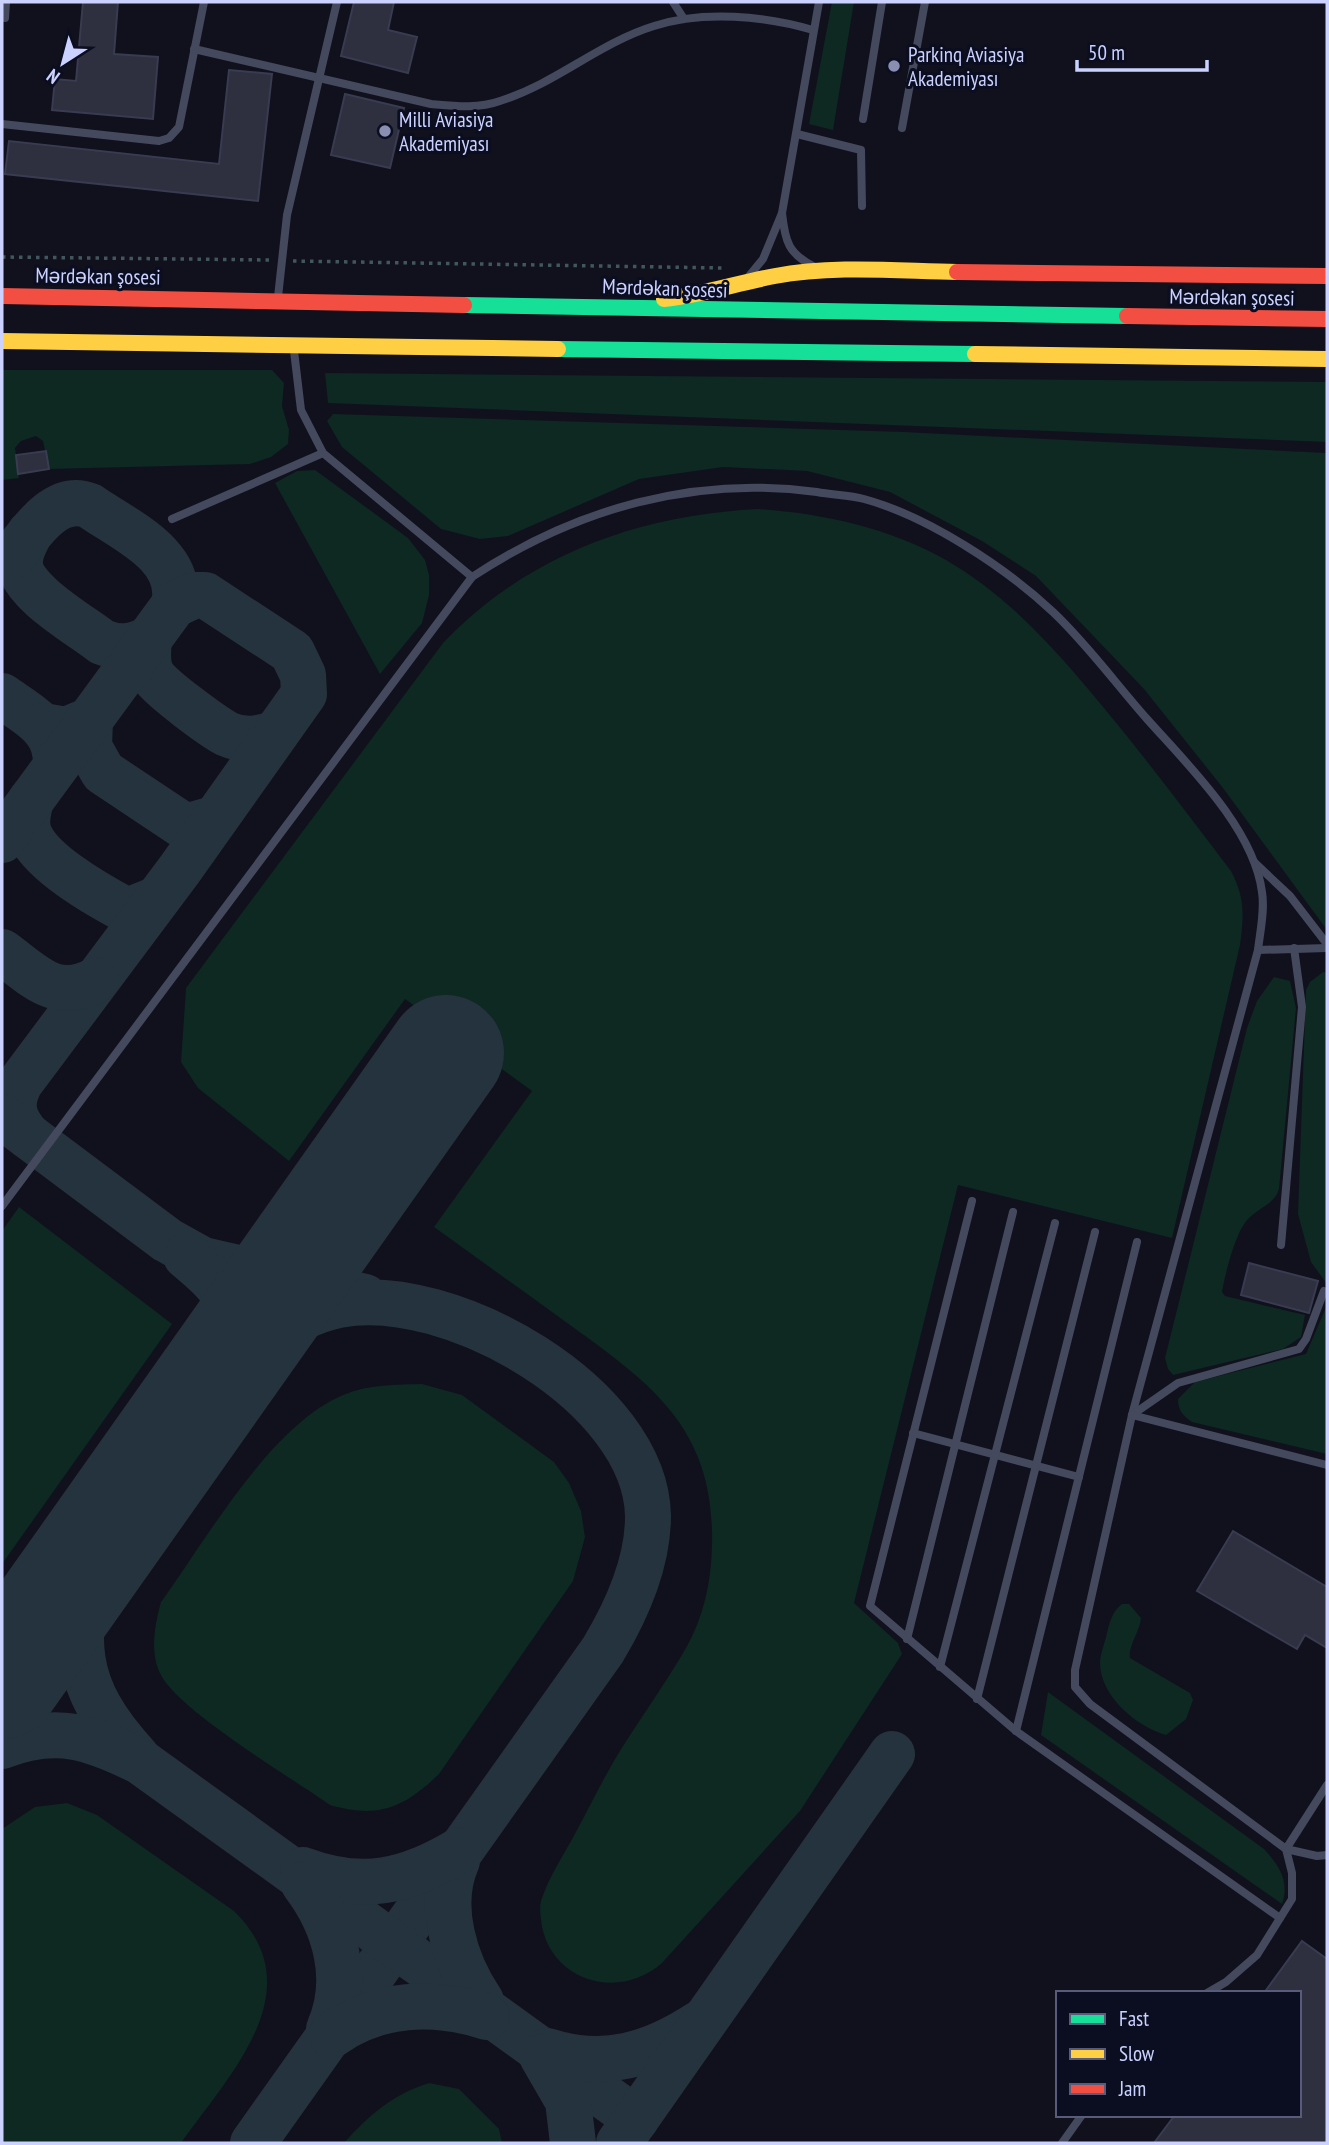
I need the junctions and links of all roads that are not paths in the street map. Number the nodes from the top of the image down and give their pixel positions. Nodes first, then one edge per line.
1 (6, 2) edge
2 (204, 2) edge
3 (337, 2) edge
4 (673, 2) edge
5 (819, 2) edge
6 (882, 2) edge
7 (925, 2) edge
8 (5, 18) dead end
9 (684, 19) junction
10 (813, 30) junction
11 (194, 49) junction
12 (319, 78) junction
13 (863, 119) dead end
14 (2, 124) edge
15 (902, 128) dead end
16 (797, 134) junction
17 (862, 206) dead end
18 (782, 213) junction
19 (832, 270) junction
20 (1327, 276) edge
21 (732, 286) junction
22 (2, 296) edge
23 (278, 300) junction
24 (556, 306) junction
25 (1327, 319) edge
26 (2, 341) edge
27 (293, 344) junction
28 (1327, 359) edge
29 (323, 453) junction
30 (172, 519) dead end
31 (472, 577) junction
32 (1255, 863) junction
33 (1327, 946) edge
34 (1294, 948) junction
35 (1258, 950) junction
36 (972, 1200) dead end
37 (2, 1206) edge
38 (1013, 1212) dead end
39 (1055, 1223) dead end
40 (1095, 1232) dead end
41 (1137, 1242) dead end
42 (1281, 1245) dead end
43 (1324, 1291) dead end
44 (1132, 1415) junction
45 (913, 1433) junction
46 (955, 1444) junction
47 (995, 1455) junction
48 (1327, 1465) edge
49 (1036, 1466) junction
50 (1079, 1477) junction
51 (907, 1639) junction
52 (940, 1667) junction
53 (977, 1699) junction
54 (1016, 1731) junction
55 (1327, 1785) edge
56 (1286, 1849) junction
57 (1327, 1855) edge
58 (1280, 1918) junction
59 (1210, 1991) edge
60 (1081, 2117) edge
61 (1062, 2143) edge

1 - 8 lane
2 - 11 lane
3 - 12 lane
4 - 9 lane
5 - 10 lane
6 - 13 lane
7 - 15 lane
9 - 10 lane
9 - 12 lane
10 - 16 lane
11 - 12 lane
11 - 14 lane
12 - 23 lane
16 - 17 lane
16 - 18 lane
18 - 19 lane
18 - 21 lane
19 - 20 main road
19 - 21 main road
21 - 24 main road
22 - 23 main road, Mərdəkan şosesi
23 - 24 main road, Mərdəkan şosesi
24 - 25 main road, Mərdəkan şosesi
26 - 27 main road
27 - 28 main road
27 - 29 lane
29 - 30 lane
29 - 31 lane
31 - 32 lane
31 - 37 lane
32 - 33 lane
32 - 35 lane
33 - 34 lane
34 - 35 lane
34 - 42 lane
35 - 44 lane
36 - 45 lane
38 - 46 lane
39 - 47 lane
40 - 49 lane
41 - 50 lane
43 - 44 lane
44 - 48 lane
44 - 56 lane
45 - 46 lane
45 - 51 lane
46 - 47 lane
46 - 51 lane
47 - 49 lane
47 - 52 lane
49 - 50 lane
49 - 53 lane
50 - 54 lane
51 - 52 lane
52 - 53 lane
53 - 54 lane
54 - 58 lane
55 - 56 lane
56 - 57 lane
56 - 58 lane
58 - 59 lane
60 - 61 lane

